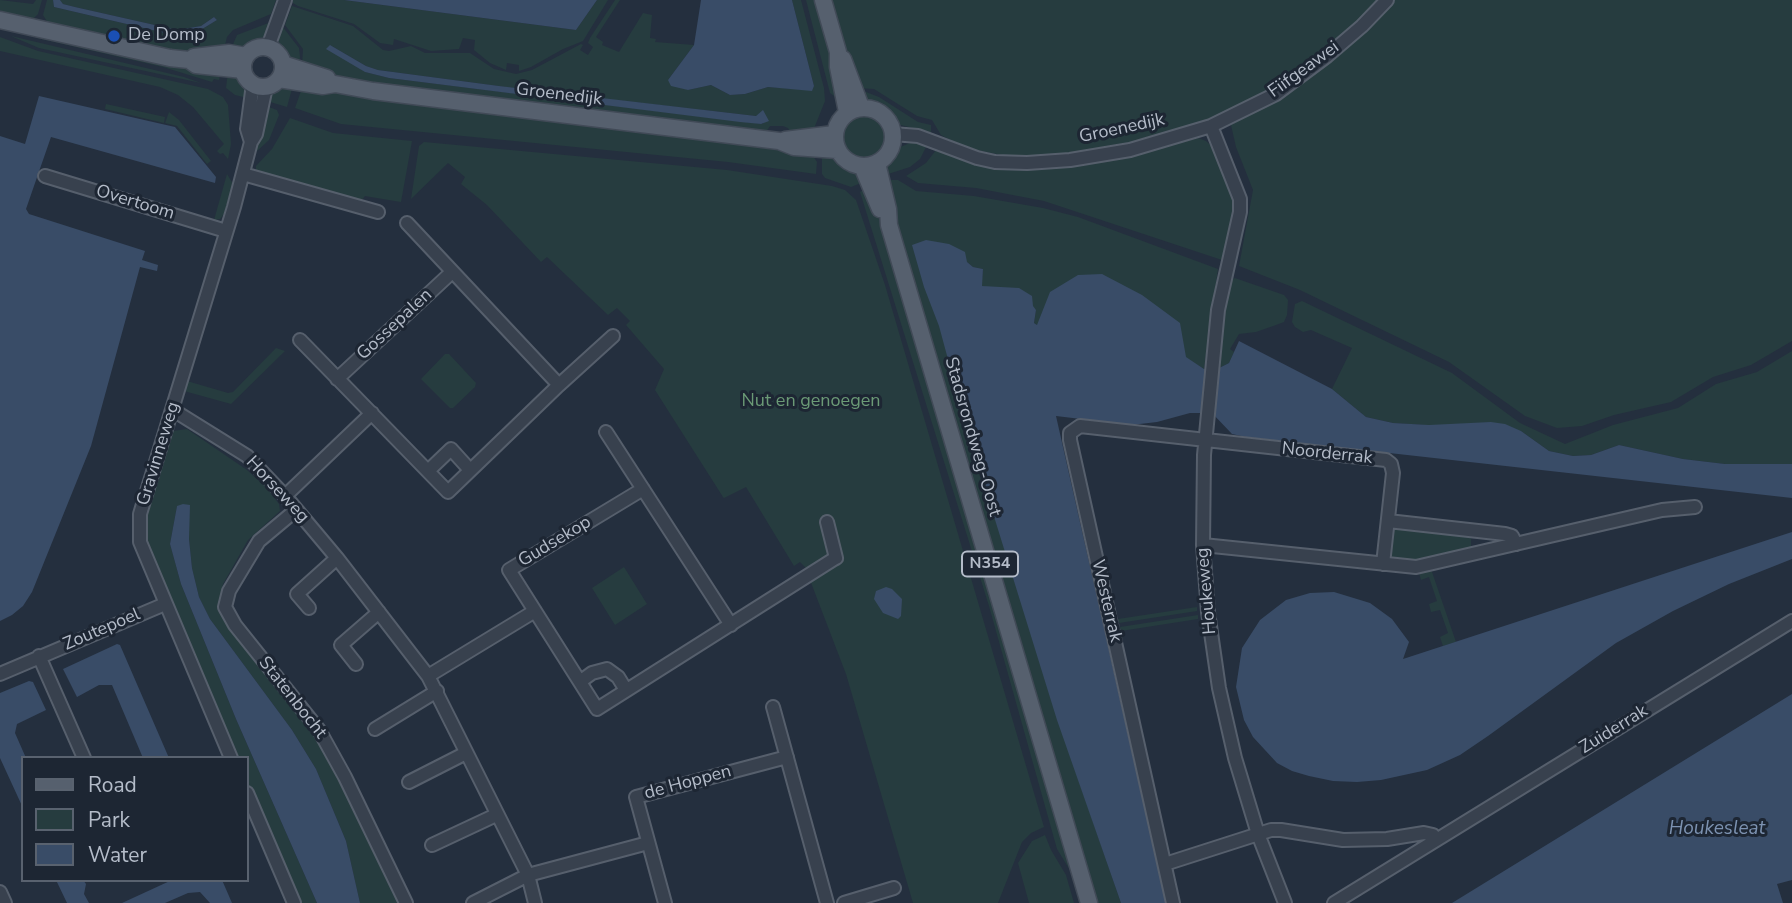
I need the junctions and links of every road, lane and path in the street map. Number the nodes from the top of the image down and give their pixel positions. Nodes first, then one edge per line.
1 (285, 0) edge
2 (823, 0) edge
3 (1387, 0) edge
4 (0, 20) edge
5 (268, 47) junction
6 (244, 63) junction
7 (270, 79) junction
8 (854, 110) junction
9 (1211, 125) junction
10 (893, 134) junction
11 (836, 142) junction
12 (870, 165) junction
13 (243, 174) junction
14 (44, 176) dead end
15 (379, 212) dead end
16 (407, 223) dead end
17 (226, 231) junction
18 (452, 272) junction
19 (613, 336) dead end
20 (300, 340) dead end
21 (337, 379) junction
22 (559, 385) junction
23 (173, 410) junction
24 (372, 413) junction
25 (606, 432) dead end
26 (1205, 433) junction
27 (470, 470) junction
28 (428, 471) junction
29 (643, 489) junction
30 (285, 496) junction
31 (1695, 508) dead end
32 (296, 510) junction
33 (1388, 521) junction
34 (827, 522) dead end
35 (1516, 544) junction
36 (1203, 545) junction
37 (337, 558) junction
38 (1383, 564) junction
39 (164, 604) junction
40 (309, 608) dead end
41 (535, 611) junction
42 (379, 612) junction
43 (1792, 621) edge
44 (731, 625) junction
45 (39, 656) junction
46 (356, 664) dead end
47 (0, 674) edge
48 (428, 676) junction
49 (581, 681) junction
50 (626, 690) junction
51 (437, 691) junction
52 (774, 706) dead end
53 (375, 729) dead end
54 (466, 753) junction
55 (83, 756) edge
56 (231, 756) edge
57 (787, 757) junction
58 (410, 782) dead end
59 (248, 795) edge
60 (496, 815) junction
61 (1258, 834) junction
62 (1436, 839) junction
63 (648, 843) junction
64 (432, 845) dead end
65 (1165, 864) junction
66 (528, 875) junction
67 (894, 888) dead end
68 (0, 892) edge
69 (5, 903) edge
70 (294, 903) edge
71 (406, 903) edge
72 (473, 903) edge
73 (535, 903) edge
74 (665, 903) edge
75 (827, 903) edge
76 (844, 903) edge
77 (1089, 903) edge
78 (1174, 903) edge
79 (1285, 903) edge
80 (1334, 903) edge

1 - 5 street
2 - 8 main road
3 - 9 street, Fiifgeawei
4 - 6 main road
5 - 6 main road
5 - 7 main road
6 - 7 main road
7 - 11 main road, Groenedijk
7 - 13 street, Gravinneweg
8 - 10 main road
8 - 11 main road
9 - 10 street, Groenedijk
9 - 26 street, Houkeweg
10 - 12 main road
11 - 12 main road
12 - 77 main road, Stadsrondweg-Oost / N354
13 - 15 street
13 - 17 street, Gravinneweg
14 - 17 street, Overtoom
16 - 18 street
17 - 23 street, Gravinneweg
18 - 21 street, Gossepalen
18 - 22 street
19 - 22 street
20 - 21 street
21 - 24 street
22 - 27 street
23 - 30 street, Horseweg
23 - 39 street, Gravinneweg
24 - 28 street
24 - 30 street
25 - 29 street
26 - 33 street, Noorderrak
26 - 36 street, Houkeweg
26 - 65 street, Westerrak
27 - 28 street
27 - 28 street
29 - 41 street, Gudsekop
29 - 44 street
30 - 32 street, Horseweg
31 - 35 street
32 - 37 street, Horseweg
32 - 71 street, Statenbocht
33 - 35 street
33 - 38 street, Noorderrak
34 - 44 street, Gudsekop
35 - 38 street
36 - 38 street
36 - 61 street, Houkeweg
37 - 40 street
37 - 42 street, Horseweg
39 - 45 street, Zoutepoel
39 - 56 street, Gravinneweg
41 - 48 street
41 - 49 street, Gudsekop
42 - 46 street
42 - 48 street, Horseweg
43 - 62 street, Zuiderrak
44 - 50 street, Gudsekop
45 - 47 street, Zoutepoel
45 - 55 street
48 - 51 street, Horseweg
49 - 50 street
49 - 50 street, Gudsekop
51 - 53 street
51 - 54 street, Horseweg
52 - 57 street
54 - 58 street
54 - 60 street, Horseweg
57 - 63 street, de Hoppen
57 - 75 street
59 - 70 street
60 - 64 street
60 - 66 street, Horseweg
61 - 62 street
61 - 65 street
61 - 79 street, Houkeweg
62 - 80 street, Zuiderrak
63 - 66 street
63 - 74 street, de Hoppen
65 - 78 street, Westerrak
66 - 72 street
66 - 73 street, Horseweg
67 - 76 street
68 - 69 street

